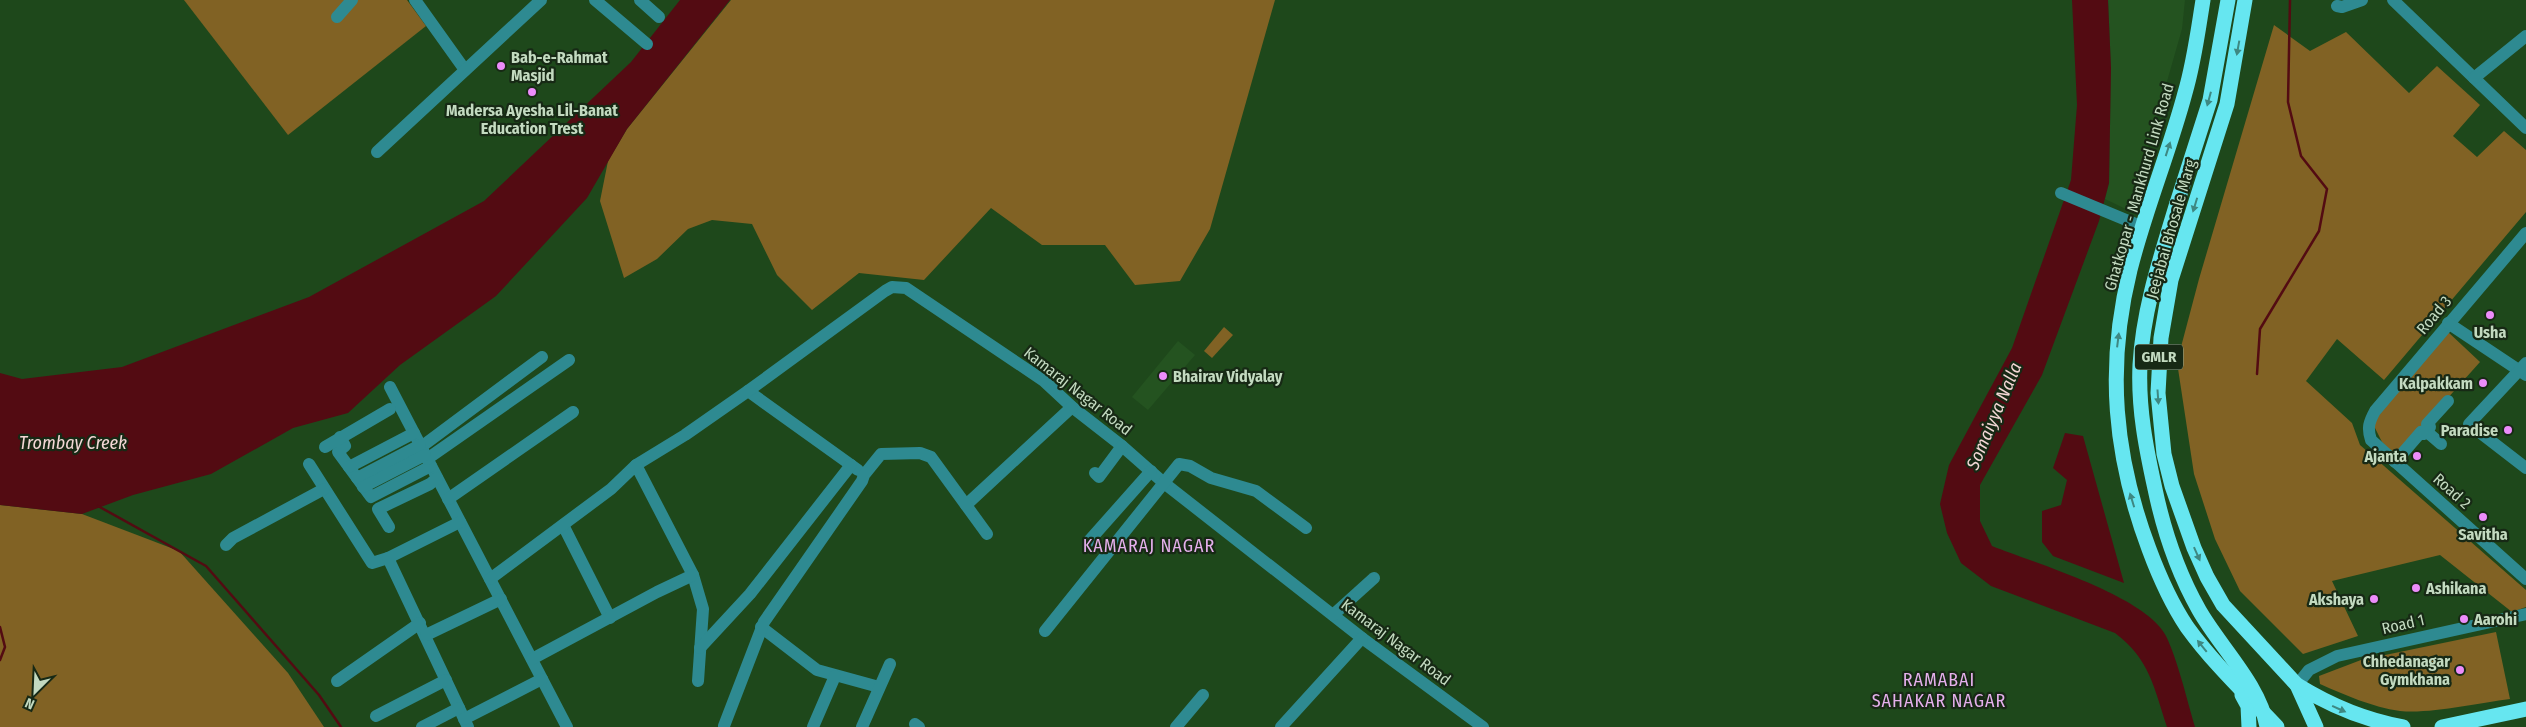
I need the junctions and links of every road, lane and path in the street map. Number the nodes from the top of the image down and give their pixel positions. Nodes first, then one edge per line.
1 (352, 0) edge
2 (415, 0) edge
3 (541, 0) edge
4 (595, 0) edge
5 (640, 0) edge
6 (2203, 0) edge
7 (2228, 0) edge
8 (2245, 0) edge
9 (2362, 0) edge
10 (2393, 0) edge
11 (2337, 6) dead end
12 (337, 17) dead end
13 (659, 17) dead end
14 (2526, 36) edge
15 (647, 44) dead end
16 (466, 70) junction
17 (2474, 78) junction
18 (2526, 128) edge
19 (377, 152) dead end
20 (2063, 193) dead end
21 (2143, 227) junction
22 (2526, 233) edge
23 (2448, 323) junction
24 (542, 357) dead end
25 (569, 360) dead end
26 (2524, 369) edge
27 (390, 387) dead end
28 (748, 391) junction
29 (2448, 402) dead end
30 (1072, 407) junction
31 (390, 409) dead end
32 (573, 412) dead end
33 (2369, 421) joint
34 (2426, 431) junction
35 (414, 433) junction
36 (340, 437) junction
37 (2442, 444) dead end
38 (1122, 446) junction
39 (325, 447) dead end
40 (425, 454) junction
41 (2395, 462) junction
42 (309, 464) dead end
43 (636, 465) junction
44 (851, 465) junction
45 (349, 467) junction
46 (2526, 468) edge
47 (1151, 471) junction
48 (1095, 473) dead end
49 (864, 475) junction
50 (437, 478) junction
51 (360, 482) junction
52 (1164, 483) junction
53 (324, 489) junction
54 (448, 498) junction
55 (966, 505) junction
56 (460, 522) junction
57 (563, 525) junction
58 (389, 527) dead end
59 (1306, 528) dead end
60 (986, 534) dead end
61 (1088, 542) dead end
62 (226, 545) dead end
63 (388, 558) junction
64 (693, 575) junction
65 (1374, 578) dead end
66 (490, 579) junction
67 (2526, 579) edge
68 (500, 599) junction
69 (2526, 614) edge
70 (1333, 615) junction
71 (610, 618) junction
72 (420, 623) junction
73 (761, 627) junction
74 (1045, 631) dead end
75 (426, 635) junction
76 (1362, 638) junction
77 (700, 648) junction
78 (532, 659) junction
79 (890, 664) dead end
80 (835, 676) junction
81 (542, 679) junction
82 (446, 680) junction
83 (337, 681) dead end
84 (698, 681) dead end
85 (2235, 682) junction
86 (2297, 685) junction
87 (879, 687) junction
88 (1203, 695) dead end
89 (2526, 708) edge
90 (376, 716) dead end
91 (464, 718) edge
92 (2526, 718) edge
93 (724, 726) dead end
94 (422, 727) edge
95 (567, 727) edge
96 (813, 727) edge
97 (862, 727) edge
98 (1176, 727) edge
99 (1281, 727) edge
100 (1483, 727) edge
101 (2249, 727) edge
102 (2266, 727) edge
103 (2276, 727) edge
104 (2316, 727) edge
105 (2402, 727) edge
106 (2442, 727) edge
107 (2479, 727) edge

1 - 12 street
2 - 16 street
3 - 16 street
4 - 15 street
5 - 13 street
21 -> 6 highway, Ghatkopar - Mankhurd Link Road / GMLR
7 -> 102 highway, bridge
8 -> 86 highway, Jeejabai Bhosale Marg / GMLR
9 - 11 street
10 - 17 street
14 - 17 street
16 - 19 street
17 - 18 street
20 - 21 street
85 -> 21 highway, Ghatkopar - Mankhurd Link Road / GMLR
22 - 23 street, Road 3
23 - 26 street
23 - 33 street, Road 3
24 - 40 street
25 - 40 street
26 - 46 street
27 - 35 street
28 - 30 street, Kamaraj Nagar Road
28 - 43 street, Kamaraj Nagar Road
28 - 44 street
29 - 34 street
30 - 38 street, Kamaraj Nagar Road
30 - 55 street
31 - 36 street
32 - 54 street
33 - 41 street, Road 2
34 - 37 street
34 - 41 street
35 - 40 street
35 - 45 street
36 - 39 street
36 - 45 street
38 - 47 street, Kamaraj Nagar Road
38 - 48 street
40 - 50 street
40 - 51 street
40 - 51 street
41 - 67 street, Road 2
42 - 53 street
43 - 57 street, Kamaraj Nagar Road
43 - 64 street
44 - 49 street
44 - 77 street
45 - 51 street
47 - 52 street, Kamaraj Nagar Road
47 - 61 street
49 - 55 street
49 - 73 street
50 - 54 street
50 - 58 street
52 - 59 street
52 - 70 street, Kamaraj Nagar Road
52 - 74 street
53 - 62 street
53 - 63 street
54 - 56 street
55 - 60 street
56 - 63 street
56 - 66 street
57 - 66 street, Kamaraj Nagar Road
57 - 71 street
63 - 72 street
64 - 71 street
64 - 77 street
65 - 70 street
66 - 68 street
68 - 75 street
68 - 78 street
69 - 86 street, Road 1
70 - 76 street, Kamaraj Nagar Road
71 - 78 street
72 - 75 street
72 - 83 street
73 - 80 street
73 - 93 street
75 - 82 street
76 - 99 street
76 - 100 street, Kamaraj Nagar Road
77 - 84 street
78 - 81 street
79 - 87 street
80 - 87 street
80 - 96 street
81 - 91 street
81 - 95 street
82 - 90 street
82 - 91 street
85 - 101 highway
85 - 103 highway, Ghatkopar - Mankhurd Link Road / GMLR
86 - 104 highway, Jeejabai Bhosale Marg / GMLR
86 -> 105 highway
87 - 97 street
88 - 98 street
89 - 106 highway
91 - 94 street
92 - 107 highway

